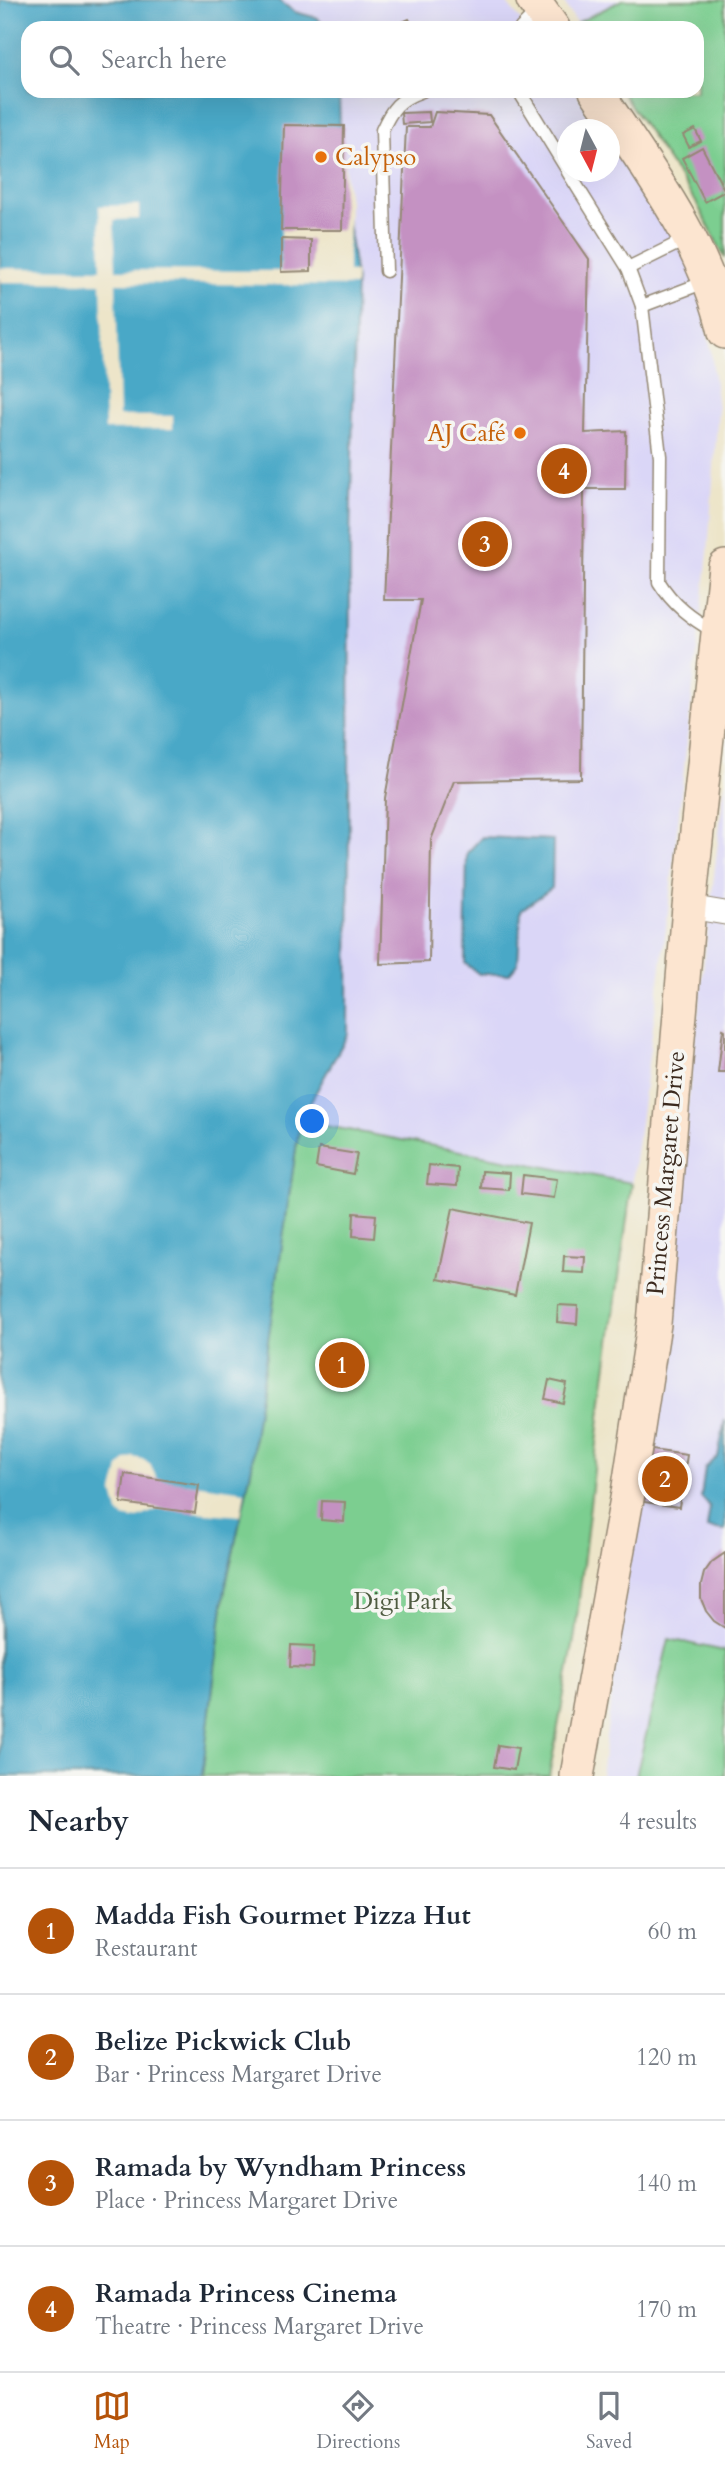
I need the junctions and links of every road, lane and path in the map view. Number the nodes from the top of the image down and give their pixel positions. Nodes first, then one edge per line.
1 (406, 98) edge
2 (523, 98) edge
3 (601, 98) edge
4 (557, 153) edge
5 (575, 182) edge
6 (690, 238) junction
7 (628, 268) junction
8 (386, 271) dead end
9 (708, 281) junction
10 (642, 306) junction
11 (725, 332) edge
12 (725, 567) edge
13 (718, 634) junction
14 (689, 907) junction
15 (725, 913) edge
16 (578, 1776) edge

1 - 8 lane
2 - 4 lane
3 - 6 main road
5 - 7 lane
6 - 7 lane
6 - 9 main road
7 - 10 lane
9 - 10 lane
9 - 11 main road
10 - 13 lane
12 - 13 main road, Princess Margaret Drive
13 - 14 main road, Princess Margaret Drive
14 - 15 street
14 - 16 main road, Princess Margaret Drive

